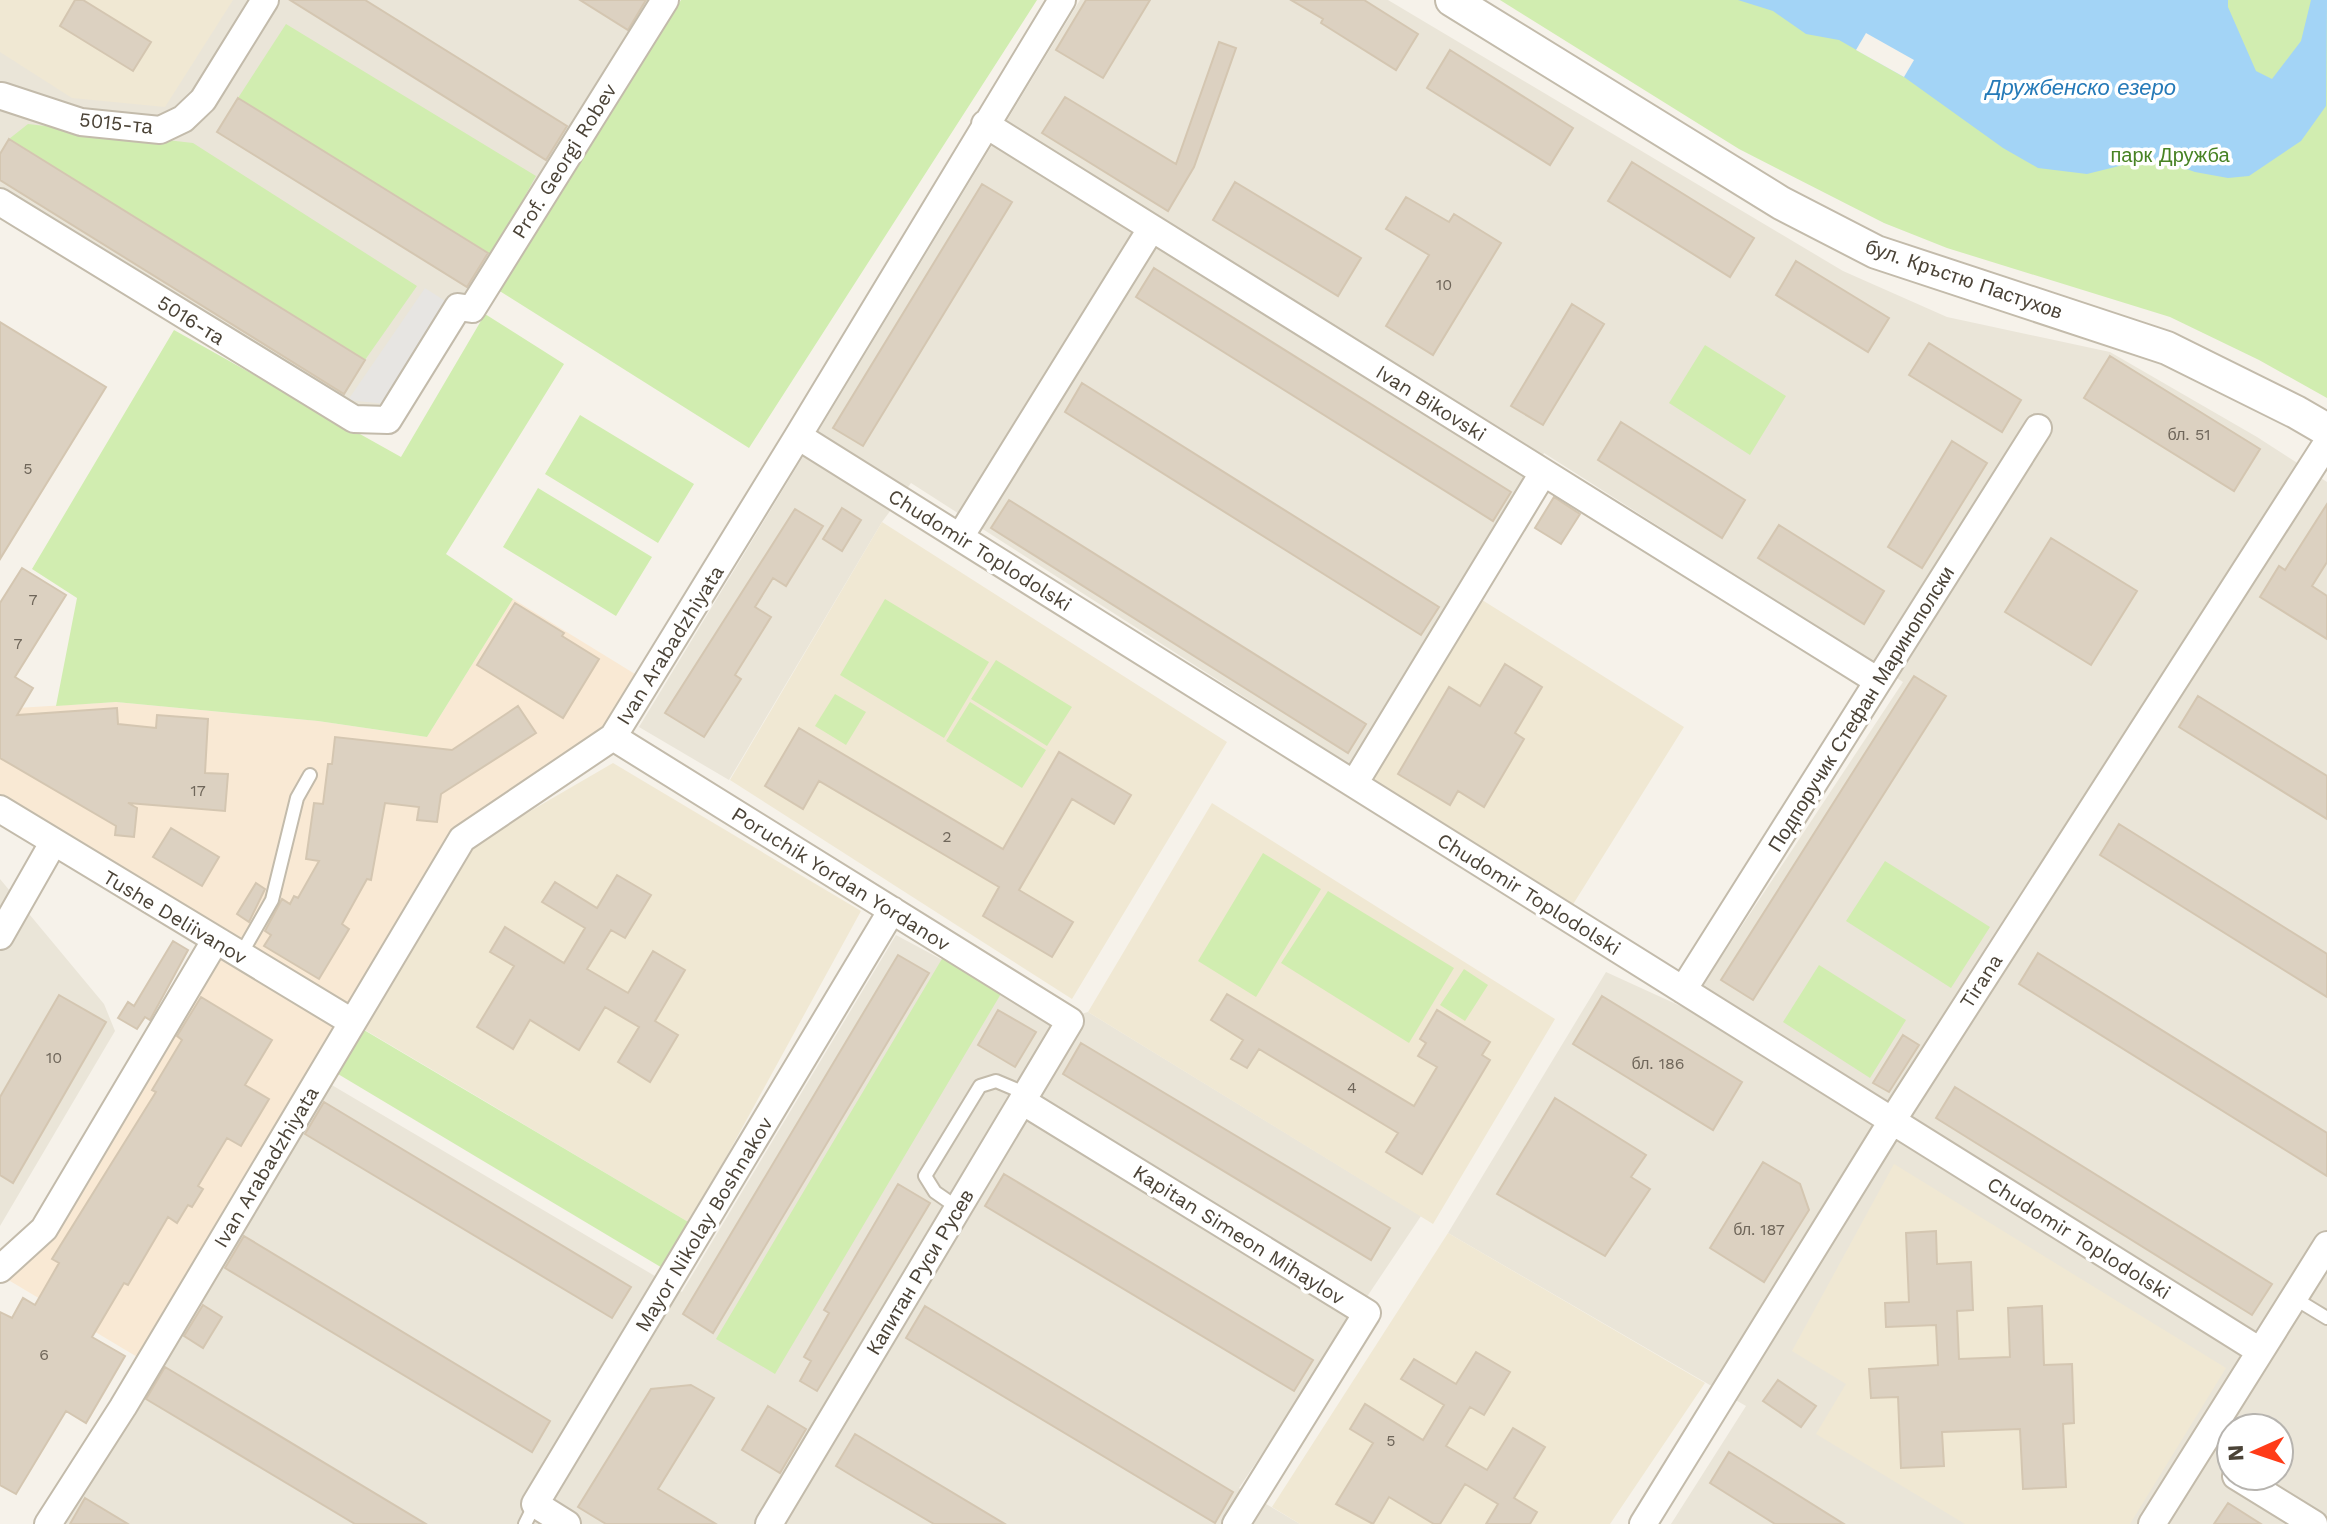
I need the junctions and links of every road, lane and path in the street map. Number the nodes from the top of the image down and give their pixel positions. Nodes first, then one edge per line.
1 (265, 0) edge
2 (665, 0) edge
3 (1062, 0) edge
4 (1452, 0) edge
5 (1, 96) edge
6 (985, 124) junction
7 (0, 202) edge
8 (1151, 229) junction
9 (388, 420) joint
10 (2038, 428) dead end
11 (2327, 430) edge
12 (798, 436) junction
13 (2327, 443) edge
14 (1543, 473) junction
15 (960, 537) junction
16 (1878, 681) junction
17 (613, 737) junction
18 (310, 775) dead end
19 (1354, 784) junction
20 (0, 809) edge
21 (53, 843) junction
22 (892, 910) junction
23 (0, 936) edge
24 (215, 941) junction
25 (240, 956) junction
26 (1683, 990) junction
27 (1070, 1021) joint
28 (352, 1022) junction
29 (1025, 1098) junction
30 (1892, 1121) junction
31 (958, 1208) junction
32 (2327, 1245) edge
33 (0, 1269) edge
34 (2294, 1298) junction
35 (2327, 1318) edge
36 (2260, 1351) junction
37 (2197, 1452) junction
38 (2215, 1464) edge
39 (2261, 1492) edge
40 (530, 1514) edge
41 (48, 1524) edge
42 (567, 1524) edge
43 (769, 1524) edge
44 (1236, 1524) edge
45 (1643, 1524) edge
46 (2152, 1524) edge
47 (2314, 1524) edge

1 - 5 street, 5015-та
2 - 9 street, Prof. Georgi Robev
3 - 6 street, Ivan Arabadzhiyata
4 - 11 street, бул. Кръстю Пастухов
6 - 8 street, Ivan Bikovski
6 - 12 street, Ivan Arabadzhiyata
7 - 9 street, 5016-та
8 - 14 street, Ivan Bikovski
8 - 15 street
10 - 16 street, Подпоручик Стефан Маринополски
12 - 15 street, Chudomir Toplodolski
12 - 17 street, Ivan Arabadzhiyata
13 - 30 street, Tirana
14 - 16 street, Ivan Bikovski
14 - 19 street
15 - 19 street, Chudomir Toplodolski
16 - 26 street, Подпоручик Стефан Маринополски
17 - 22 street, Рoruchik Yordan Yordanov
17 - 28 street, Ivan Arabadzhiyata
18 - 25 lane
19 - 26 street, Chudomir Toplodolski
20 - 21 street, Tushe Deliivanov
21 - 23 street
21 - 24 street, Tushe Deliivanov
22 - 27 street, Рoruchik Yordan Yordanov
22 - 40 street, Мayor Nikolay Boshnakov
24 - 25 street, Tushe Deliivanov
24 - 33 street
25 - 28 street, Tushe Deliivanov
26 - 30 street, Chudomir Toplodolski
27 - 29 street, Капитан Руси Русев
28 - 41 street, Ivan Arabadzhiyata
29 - 31 street, Капитан Руси Русев
29 - 31 lane
29 - 44 street, Кapitan Simeon Mihaylov
30 - 36 street, Chudomir Toplodolski
30 - 45 street, Tirana
31 - 43 street, Капитан Руси Русев
32 - 34 street
34 - 35 lane
34 - 36 street
36 - 37 street
37 - 38 street
37 - 46 street
39 - 47 street
40 - 42 street, Мayor Nikolay Boshnakov

